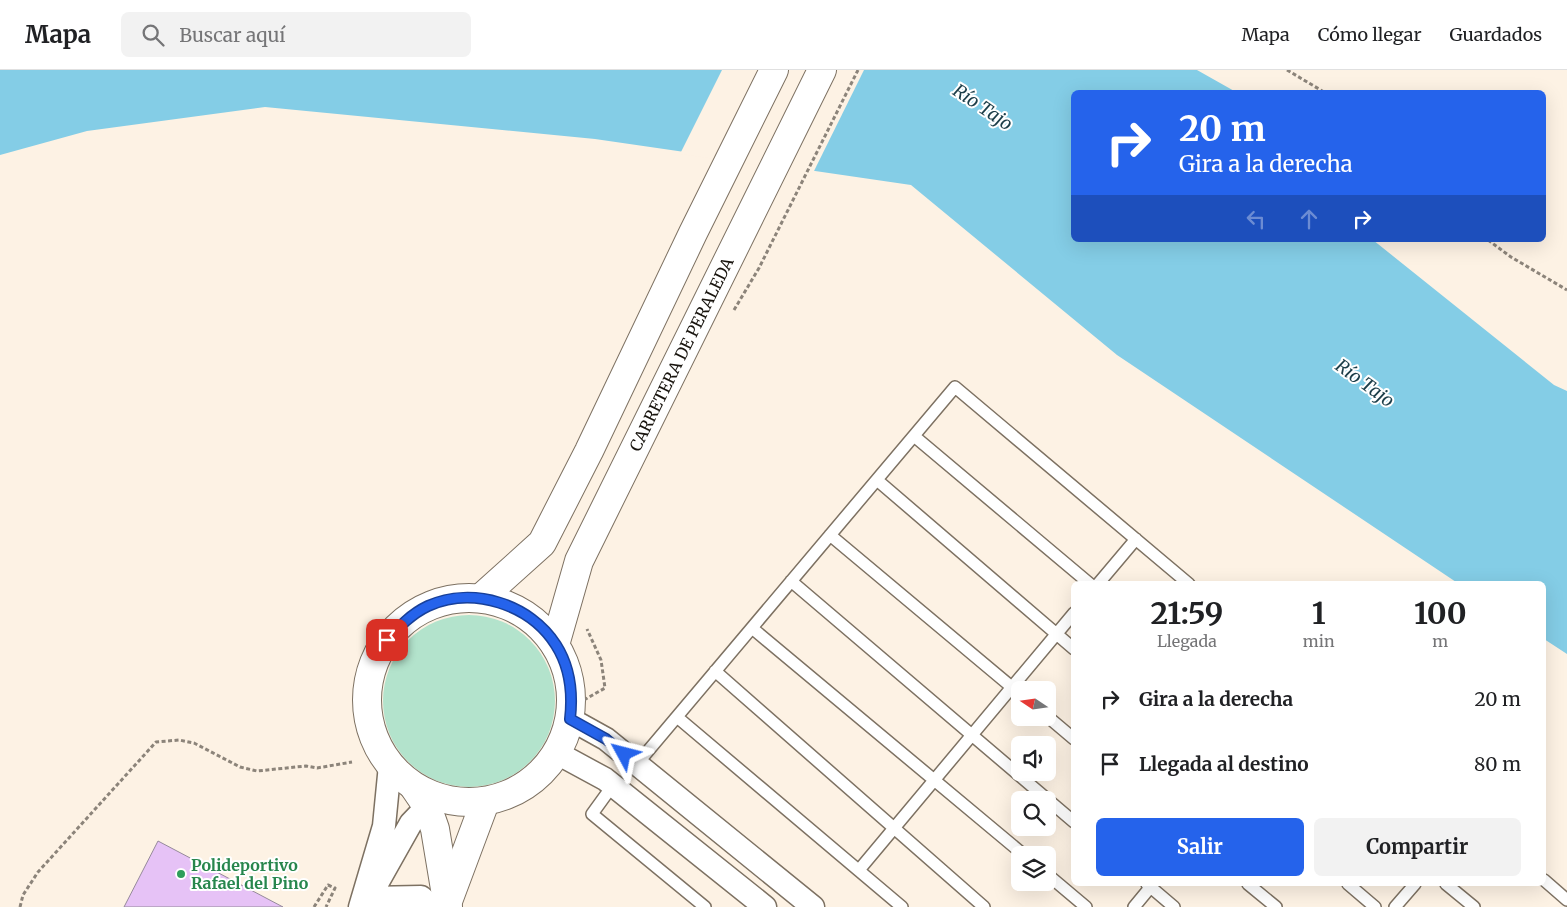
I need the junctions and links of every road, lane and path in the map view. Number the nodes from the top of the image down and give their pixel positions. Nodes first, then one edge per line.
1 (774, 70) edge
2 (822, 70) edge
3 (858, 70) edge
4 (1288, 70) edge
5 (1321, 90) edge
6 (1491, 242) edge
7 (1567, 290) edge
8 (730, 317) dead end
9 (914, 436) junction
10 (877, 480) junction
11 (830, 536) junction
12 (1136, 539) junction
13 (791, 581) junction
14 (1086, 581) edge
15 (1101, 581) edge
16 (1185, 581) edge
17 (481, 598) junction
18 (1071, 616) edge
19 (588, 620) dead end
20 (752, 628) junction
21 (1056, 634) junction
22 (556, 644) junction
23 (1071, 646) edge
24 (715, 671) junction
25 (1022, 681) edge
26 (1011, 686) edge
27 (1011, 695) edge
28 (571, 714) junction
29 (677, 716) junction
30 (1056, 723) edge
31 (972, 735) junction
32 (1071, 736) edge
33 (557, 753) junction
34 (352, 762) dead end
35 (637, 764) junction
36 (390, 765) junction
37 (934, 780) junction
38 (614, 785) junction
39 (425, 797) junction
40 (485, 802) junction
41 (1071, 819) edge
42 (894, 828) junction
43 (1013, 846) edge
44 (859, 870) junction
45 (1056, 882) edge
46 (1546, 882) edge
47 (1149, 886) edge
48 (1151, 886) edge
49 (1250, 886) edge
50 (1350, 886) edge
51 (1413, 886) edge
52 (1448, 886) edge
53 (1567, 900) edge
54 (364, 904) edge
55 (442, 905) edge
56 (20, 907) edge
57 (314, 907) edge
58 (326, 907) edge
59 (705, 907) edge
60 (766, 907) edge
61 (813, 907) edge
62 (902, 907) edge
63 (984, 907) edge
64 (1086, 907) edge
65 (1134, 907) edge
66 (1174, 907) edge
67 (1276, 907) edge
68 (1375, 907) edge
69 (1396, 907) edge
70 (1474, 907) edge

1 - 17 main road
2 - 22 main road, CARRETERA DE PERALEDA
3 - 8 path
4 - 5 path
6 - 7 path
9 - 10 lane
9 - 12 lane
9 - 14 lane
10 - 11 lane
10 - 21 lane
11 - 13 lane
11 - 26 lane
12 - 15 lane
12 - 16 lane
13 - 20 lane
13 - 31 lane
17 - 22 main road
17 - 36 main road
18 - 21 lane
19 - 28 path
20 - 24 lane
20 - 37 lane
21 - 23 lane
21 - 25 lane
22 - 28 main road
24 - 29 lane
24 - 42 lane
27 - 31 lane
28 - 33 main road
28 - 35 street
29 - 35 lane
29 - 44 lane
30 - 32 lane
31 - 37 lane
31 - 41 lane
33 - 38 street
33 - 40 main road
34 - 56 path
35 - 61 street
36 - 39 main road
36 - 54 street
37 - 42 lane
37 - 43 lane
38 - 59 lane
38 - 60 street
39 - 40 main road
39 - 54 street
39 - 55 main road
40 - 55 main road
42 - 44 lane
42 - 63 lane
44 - 62 lane
45 - 64 lane
46 - 53 lane
47 - 65 lane
48 - 66 lane
49 - 67 lane
50 - 68 lane
51 - 69 lane
52 - 70 lane
54 - 55 street
57 - 58 path

